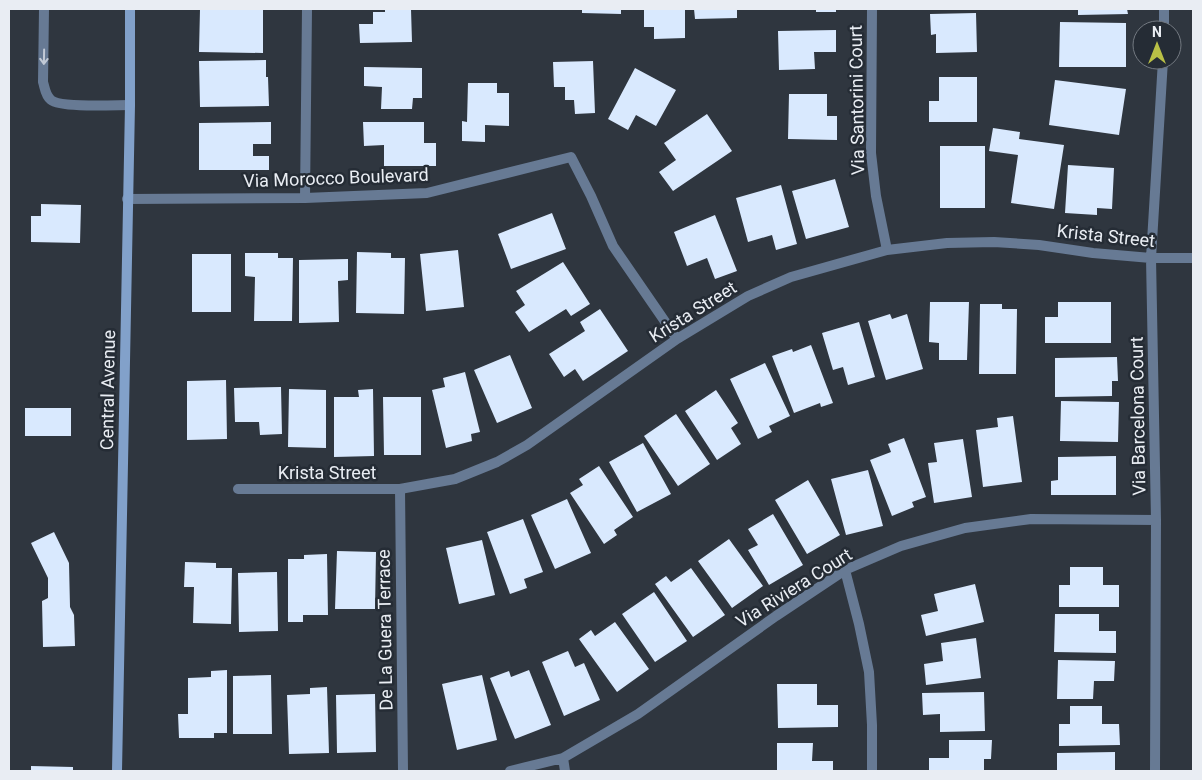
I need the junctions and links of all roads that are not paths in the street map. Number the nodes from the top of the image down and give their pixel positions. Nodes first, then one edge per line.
1 (44, 9) edge
2 (130, 9) edge
3 (307, 9) edge
4 (872, 9) edge
5 (1162, 70) edge
6 (130, 104) junction
7 (128, 198) junction
8 (306, 198) junction
9 (887, 250) junction
10 (1151, 258) junction
11 (1193, 258) edge
12 (678, 339) junction
13 (238, 489) dead end
14 (400, 489) junction
15 (1156, 520) junction
16 (845, 570) junction
17 (563, 758) junction
18 (117, 771) edge
19 (403, 771) edge
20 (510, 771) edge
21 (565, 771) edge
22 (872, 771) edge
23 (1155, 771) edge

1 -> 6 street
2 - 6 main road, Central Avenue
3 - 8 street
4 - 9 street, Via Santorini Court
5 - 10 street, Via Barcelona Court
6 - 7 main road, Central Avenue
7 - 8 street, Via Morocco Boulevard
7 - 18 main road, Central Avenue
8 - 12 street, Via Morocco Boulevard
9 - 10 street, Krista Street
9 - 12 street, Krista Street
10 - 11 street, Krista Street
10 - 15 street, Via Barcelona Court
12 - 14 street, Krista Street
13 - 14 street, Krista Street
14 - 19 street, De La Guera Terrace
15 - 16 street, Via Riviera Court
15 - 23 street, Via Barcelona Court
16 - 17 street, Via Riviera Court
16 - 22 street
17 - 20 street, Via Riviera Court
17 - 21 street

